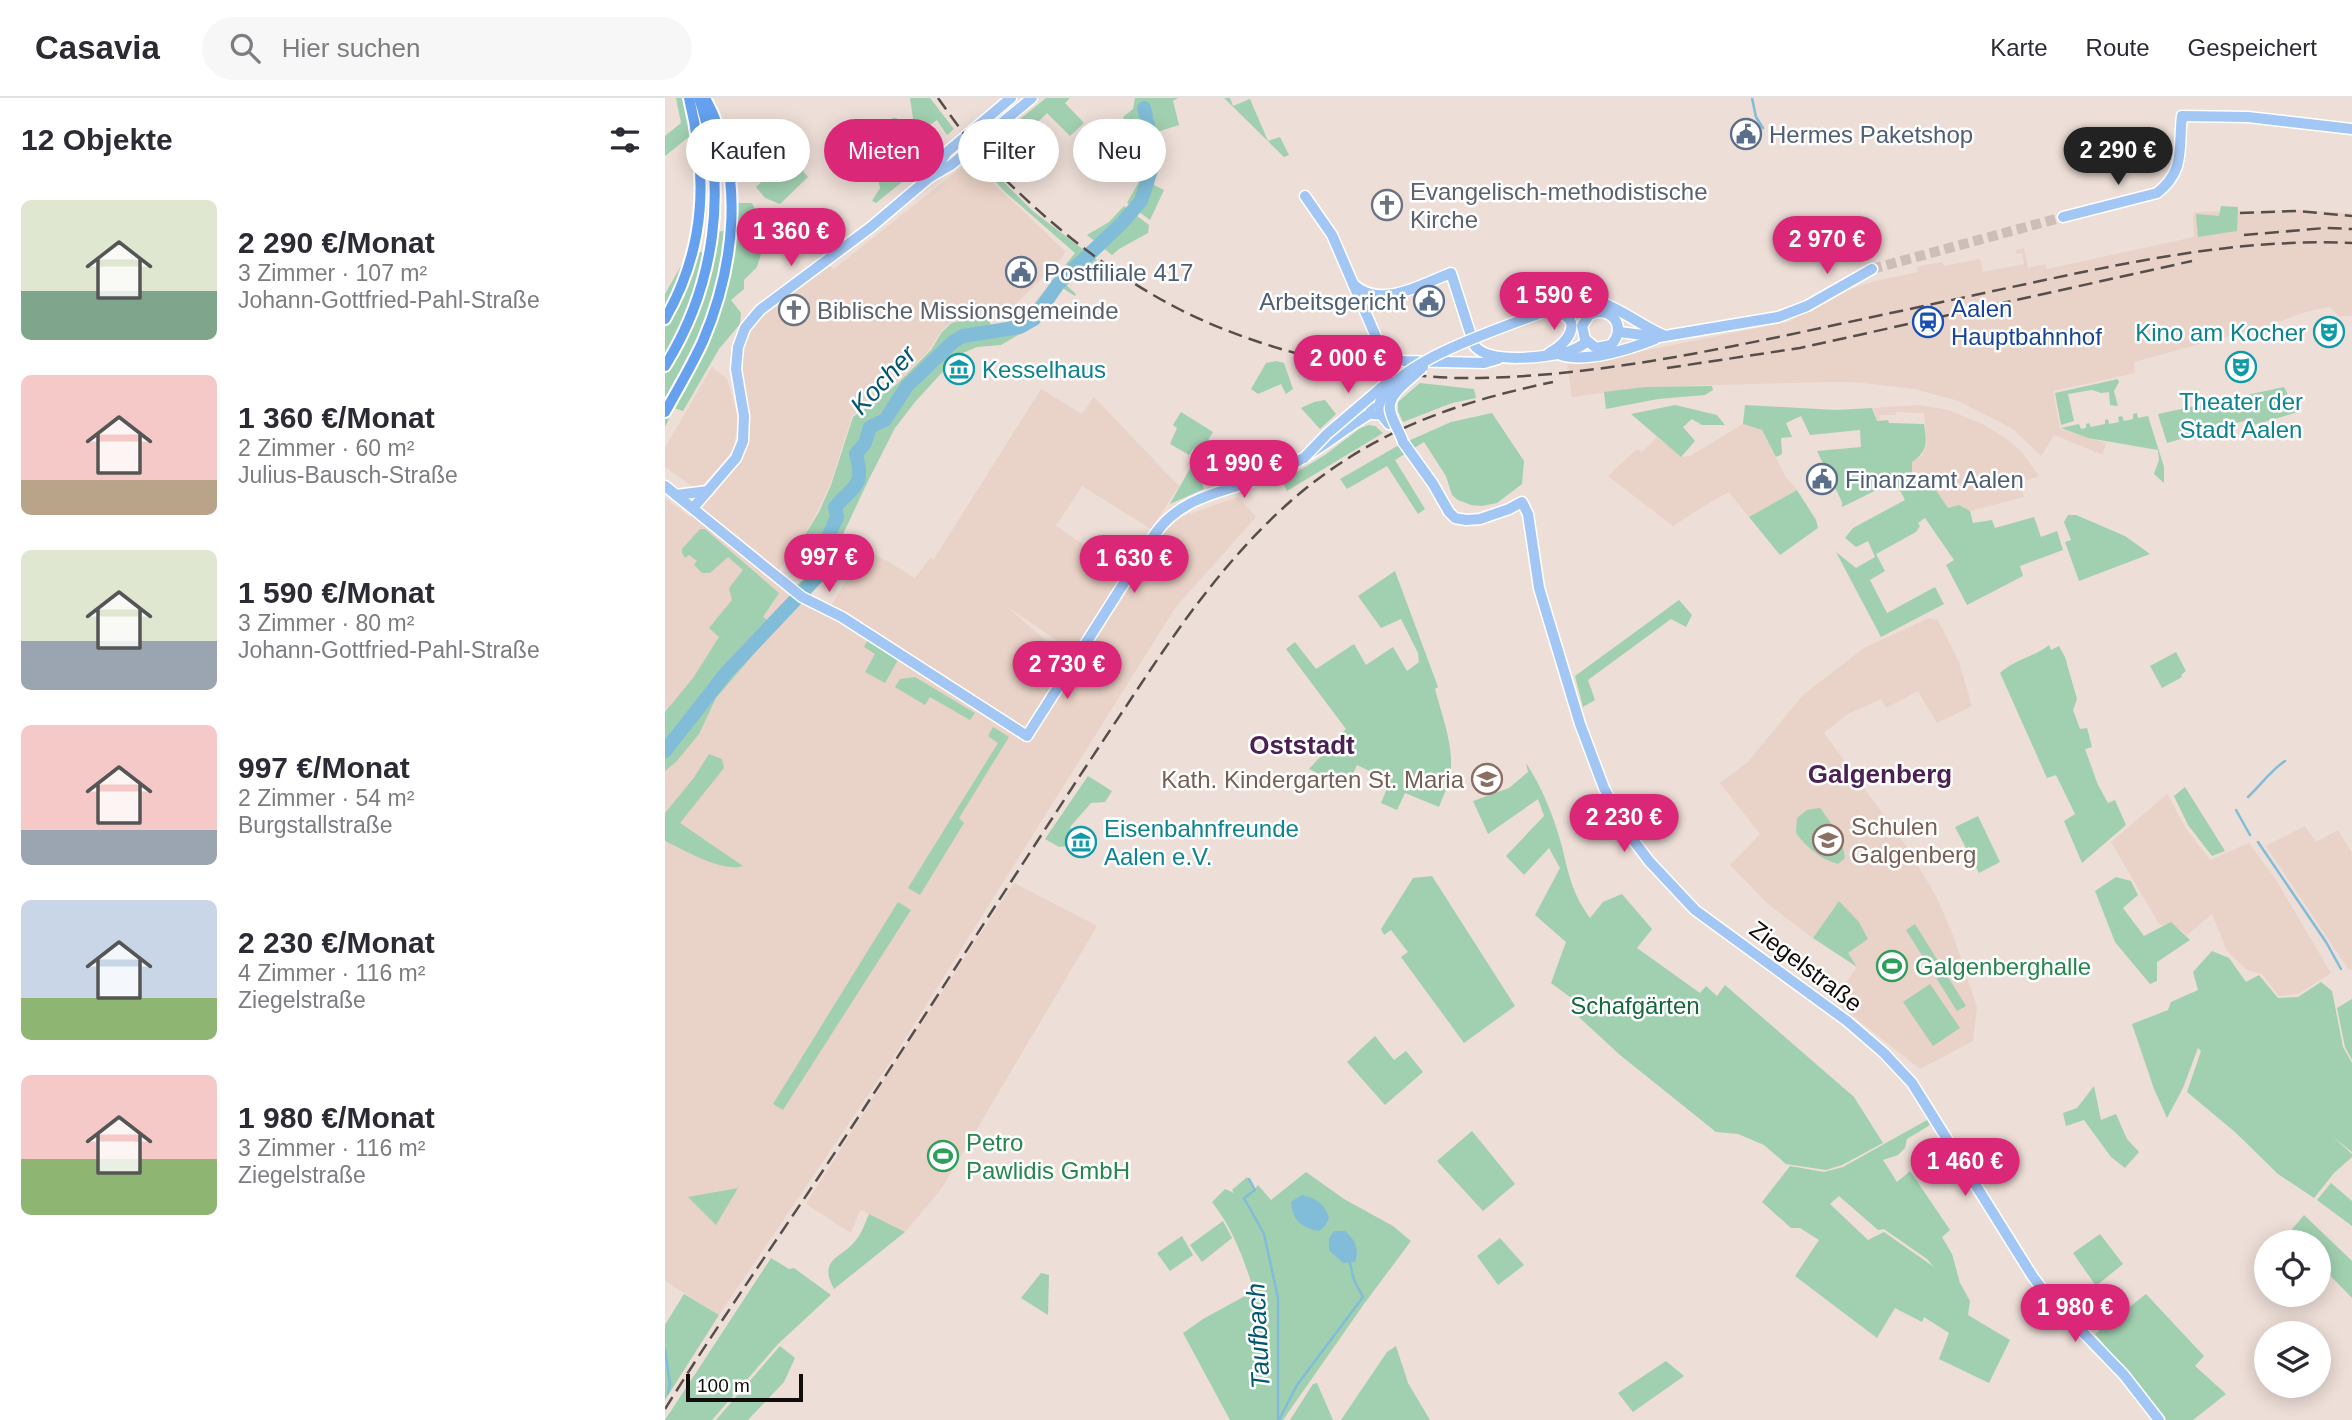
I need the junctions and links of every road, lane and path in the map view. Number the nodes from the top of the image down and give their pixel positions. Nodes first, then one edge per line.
1 (689, 98) edge
2 (1011, 98) edge
3 (1032, 98) edge
4 (701, 103) edge
5 (2352, 129) edge
6 (944, 156) edge
7 (944, 169) edge
8 (924, 182) edge
9 (1305, 196) dead end
10 (2063, 217) tunnel mouth
11 (1872, 269) tunnel mouth
12 (1353, 284) junction
13 (1542, 312) junction
14 (1589, 315) junction
15 (665, 319) edge
16 (1619, 332) junction
17 (1663, 337) junction
18 (1587, 342) junction
19 (1557, 354) junction
20 (1545, 355) junction
21 (1433, 357) junction
22 (1502, 358) junction
23 (665, 366) edge
24 (1416, 366) junction
25 (1377, 410) junction
26 (665, 412) edge
27 (1403, 442) junction
28 (1304, 458) junction
29 (665, 486) edge
30 (708, 491) junction
31 (676, 495) junction
32 (693, 508) junction
33 (2159, 1420) edge

1 - 4 highway
2 - 6 main road
3 - 7 main road
4 - 15 highway
4 - 23 highway
4 - 26 highway
5 - 10 main road
8 - 30 main road
9 - 12 main road
11 - 17 main road
12 - 22 main road
12 - 22 main road
13 - 14 main road
13 - 17 main road
13 - 20 main road
13 - 21 main road, bridge
14 - 16 main road
14 - 18 main road
16 - 17 main road
16 - 18 main road
17 - 19 main road
18 - 19 main road
19 - 20 main road
20 - 22 main road
21 - 24 main road, bridge
21 - 27 main road, bridge
24 - 25 main road, bridge
24 - 28 main road, bridge
25 - 27 main road, bridge
25 - 28 main road, bridge
27 - 33 main road, Ziegelstraße
28 - 32 main road
29 - 31 main road
30 - 31 main road
30 - 32 main road
31 - 32 main road

